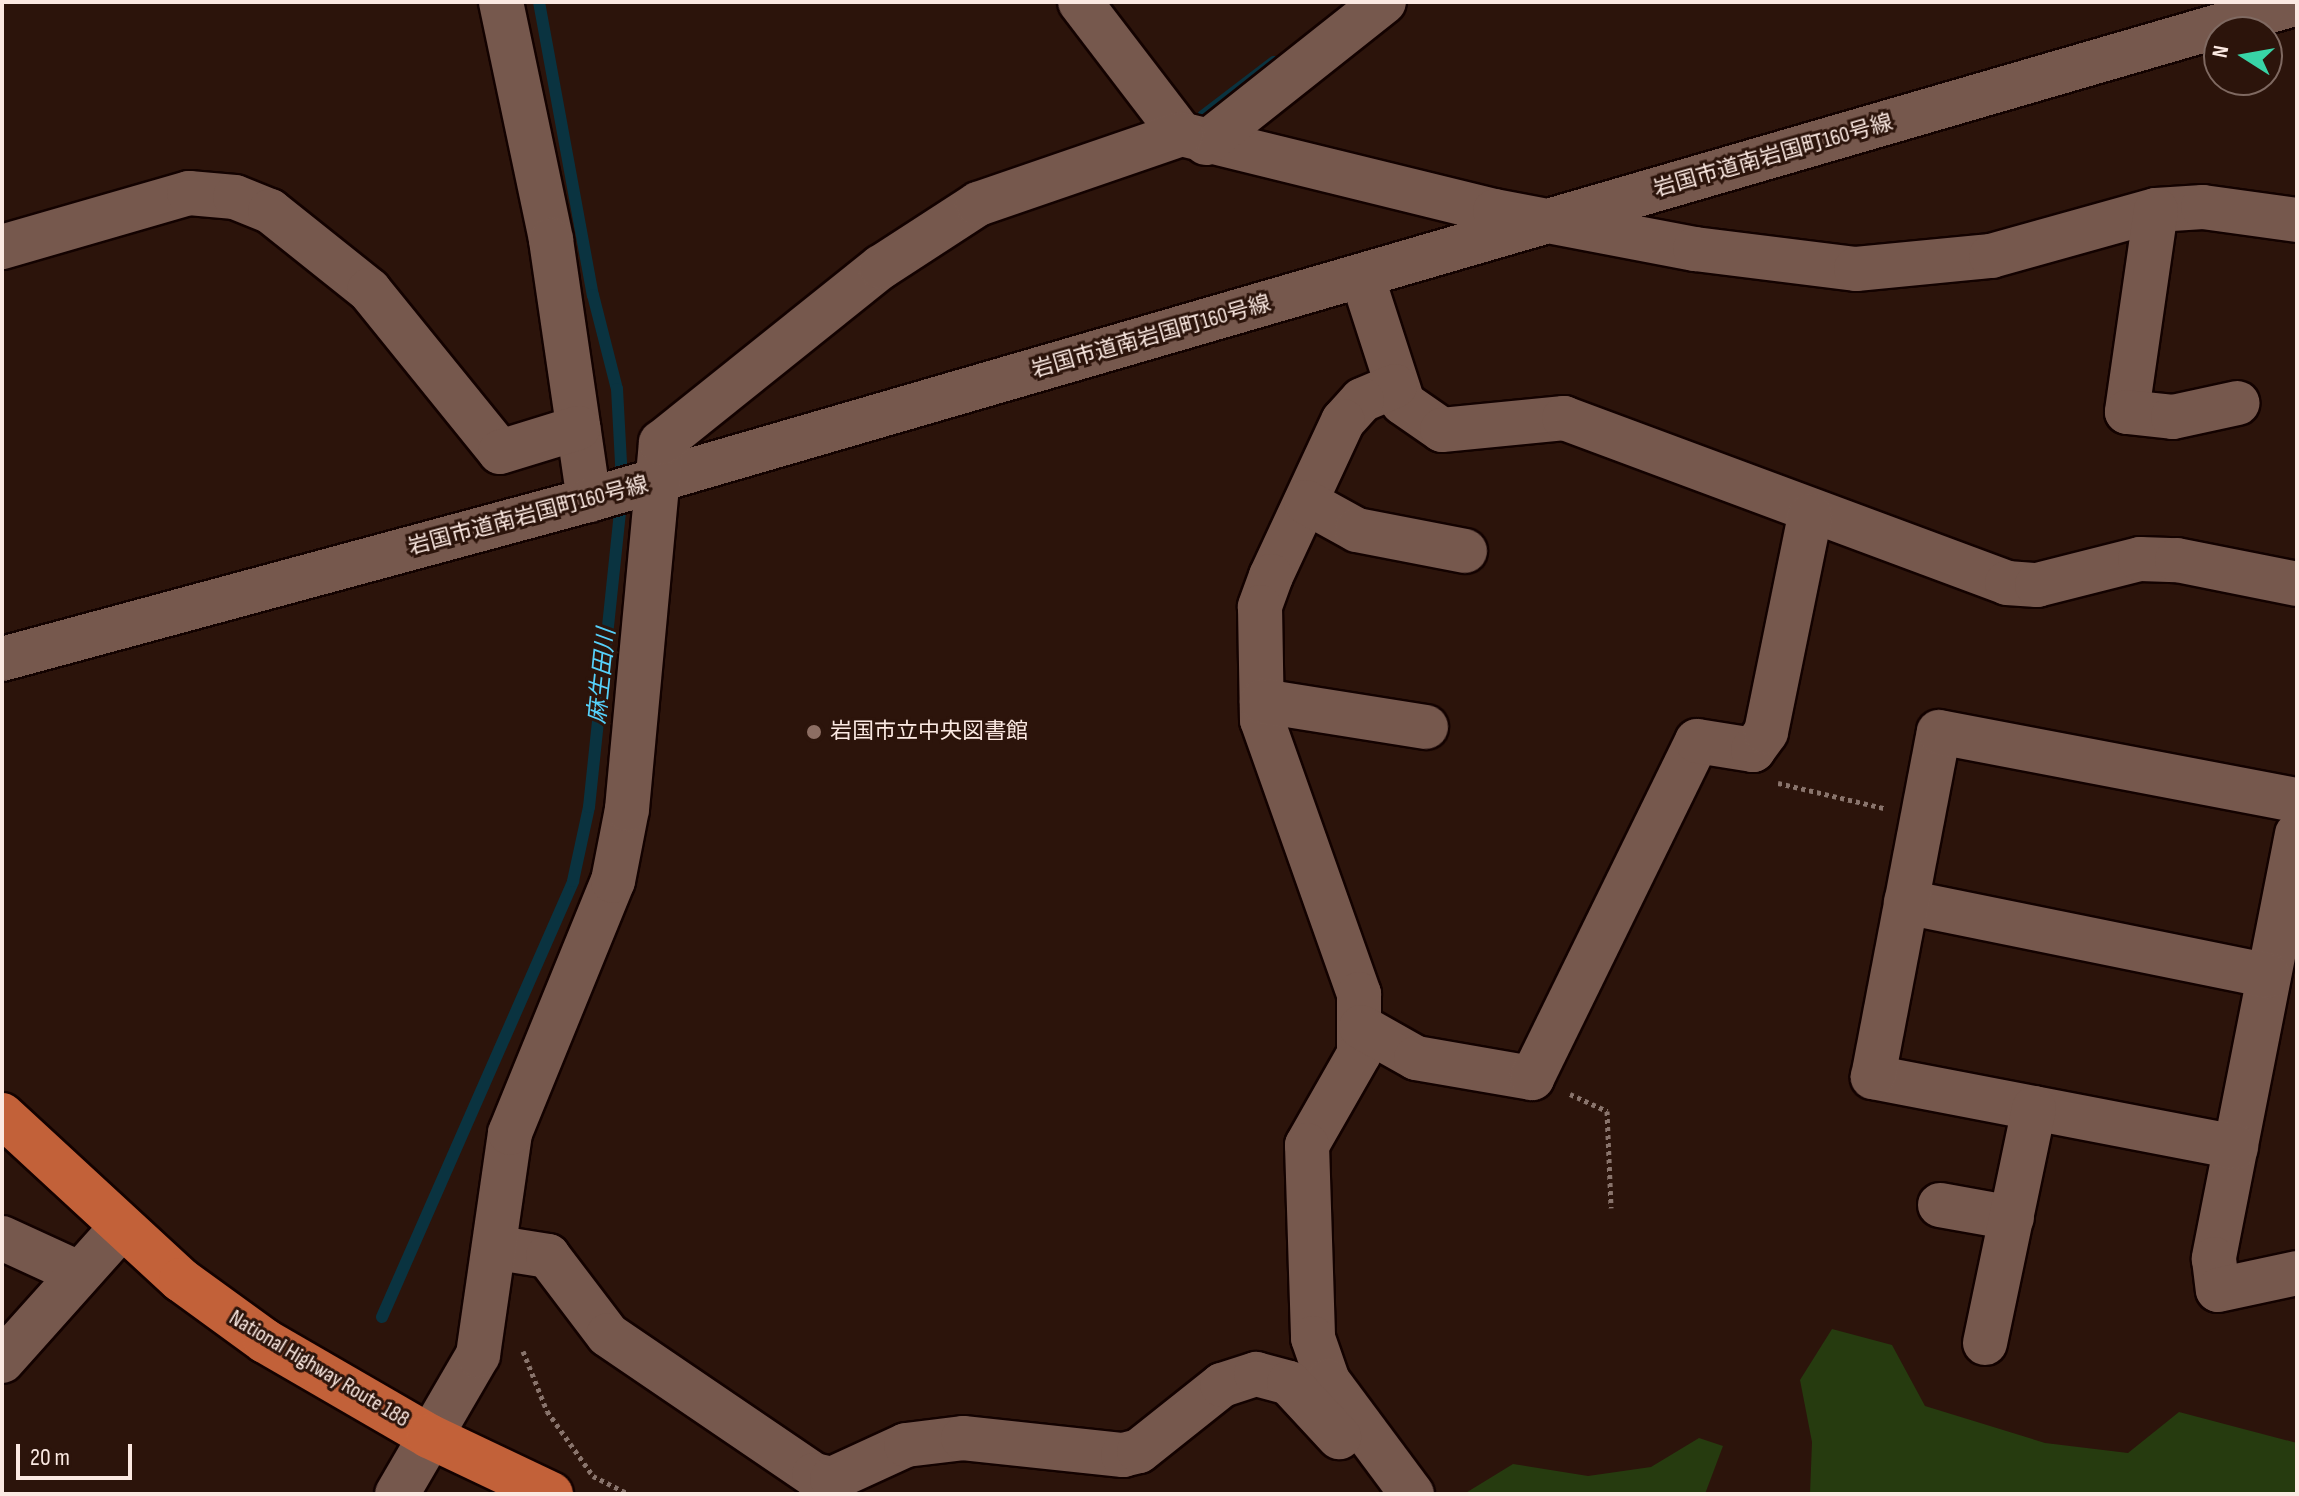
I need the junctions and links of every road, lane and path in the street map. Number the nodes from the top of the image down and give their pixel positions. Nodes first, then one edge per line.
1 (501, 2) edge
2 (1080, 2) edge
3 (1384, 2) edge
4 (2297, 3) edge
5 (1194, 138) junction
6 (2156, 210) junction
7 (2297, 220) edge
8 (1550, 221) junction
9 (2, 247) edge
10 (1362, 276) junction
11 (1395, 386) junction
12 (2238, 403) dead end
13 (578, 428) junction
14 (658, 480) junction
15 (589, 500) junction
16 (1306, 502) junction
17 (1810, 515) junction
18 (1465, 551) dead end
19 (2297, 584) edge
20 (2, 659) edge
21 (1262, 701) junction
22 (1426, 727) dead end
23 (1753, 750) junction
24 (2297, 800) edge
25 (1922, 816) junction
26 (2297, 834) edge
27 (1906, 902) junction
28 (2290, 912) edge
29 (2269, 976) junction
30 (1361, 1027) junction
31 (1532, 1078) junction
32 (2034, 1108) junction
33 (2, 1115) edge
34 (2236, 1147) junction
35 (1940, 1205) dead end
36 (1611, 1208) dead end
37 (2012, 1218) junction
38 (121, 1228) junction
39 (2, 1238) edge
40 (498, 1248) junction
41 (78, 1273) junction
42 (2297, 1273) edge
43 (522, 1337) dead end
44 (1985, 1343) dead end
45 (2, 1361) edge
46 (429, 1436) junction
47 (397, 1494) edge
48 (551, 1494) edge
49 (629, 1494) edge
50 (1381, 1494) edge
51 (1412, 1494) edge

1 - 13 street
2 - 5 street
3 - 5 street
4 - 8 street, 岩国市道南岩国町160号線
5 - 8 street
5 - 14 street
6 - 7 street
6 - 8 street
6 - 12 street
8 - 10 street, 岩国市道南岩国町160号線
9 - 13 street
10 - 11 street
10 - 14 street, 岩国市道南岩国町160号線
11 - 16 street
11 - 17 street
13 - 15 street
14 - 15 street, 岩国市道南岩国町160号線
14 - 40 street
15 - 20 street, 岩国市道南岩国町160号線
16 - 18 street
16 - 21 street
17 - 19 street
17 - 23 street
21 - 22 street
21 - 30 street
23 - 25 path
23 - 31 street
24 - 25 street
25 - 27 street
26 - 28 street
27 - 29 street
27 - 32 street
28 - 29 street
29 - 34 street
30 - 31 street
30 - 51 street
31 - 36 path
32 - 34 street
32 - 37 street
33 - 38 highway, National Highway Route 188
34 - 42 street
35 - 37 street
37 - 44 street
38 - 41 street
38 - 46 highway, National Highway Route 188
39 - 41 street
40 - 46 street
40 - 50 street
41 - 45 street
43 - 49 path
46 - 47 street
46 - 48 highway, National Highway Route 188

